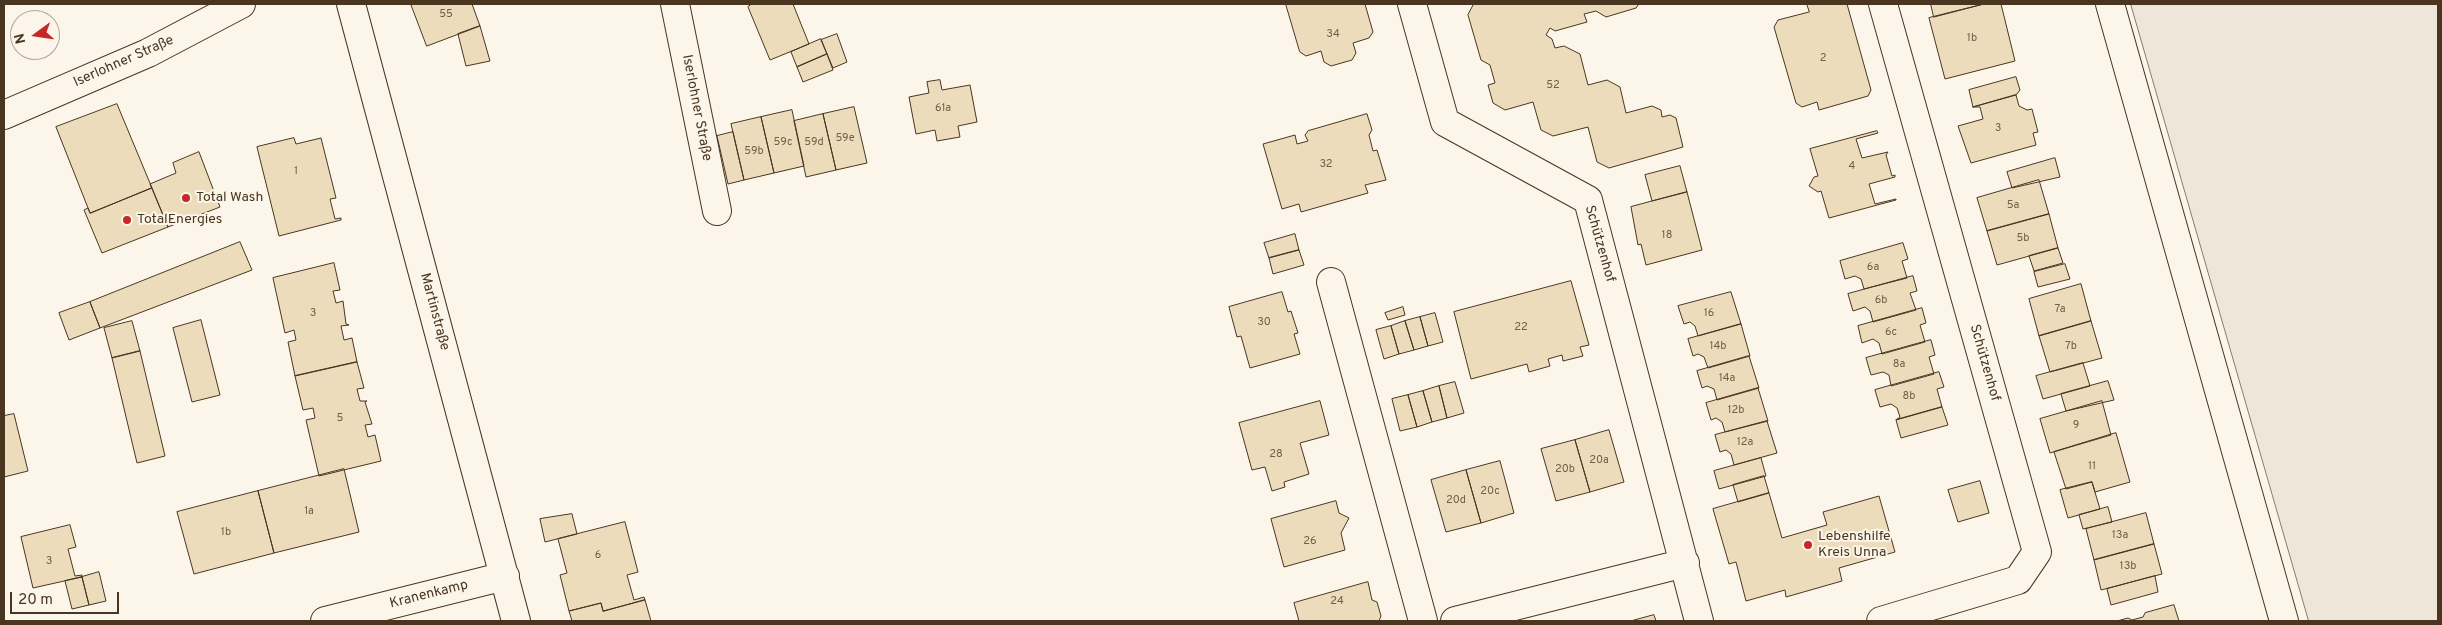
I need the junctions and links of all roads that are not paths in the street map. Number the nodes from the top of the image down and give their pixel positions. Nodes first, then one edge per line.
1 (242, 4) edge
2 (352, 4) edge
3 (675, 4) edge
4 (1412, 4) edge
5 (1883, 4) edge
6 (2110, 4) edge
7 (4, 115) edge
8 (717, 212) dead end
9 (1331, 282) dead end
10 (1685, 563) junction
11 (505, 576) junction
12 (325, 621) edge
13 (516, 621) edge
14 (1423, 621) edge
15 (1456, 621) edge
16 (1699, 621) edge
17 (1881, 621) edge
18 (2284, 621) edge

1 - 7 street, Iserlohner Straße
2 - 11 street, Martinstraße
3 - 8 street, Iserlohner Straße
4 - 10 street, Schützenhof
5 - 17 street, Schützenhof
6 - 18 street
9 - 14 street
10 - 15 street
10 - 16 street, Schützenhof
11 - 12 street, Kranenkamp
11 - 13 street, Martinstraße

